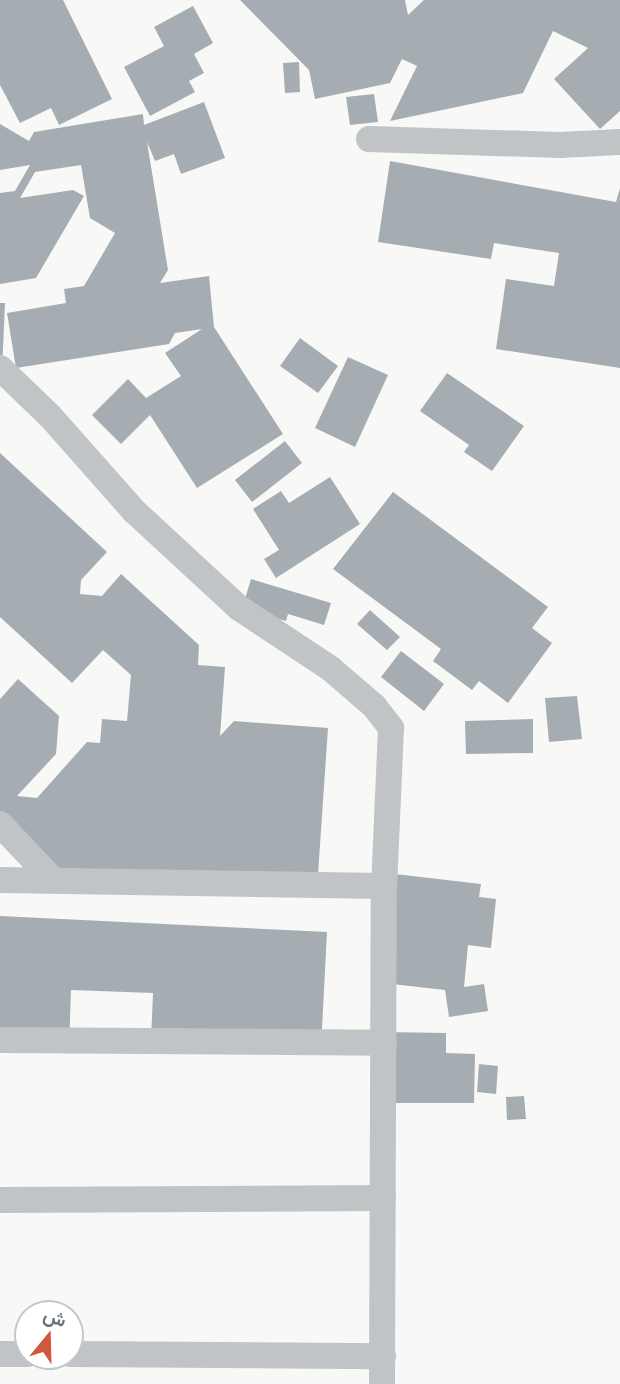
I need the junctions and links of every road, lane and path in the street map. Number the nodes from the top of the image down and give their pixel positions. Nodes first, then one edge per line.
1 (369, 139) dead end
2 (620, 142) edge
3 (0, 368) edge
4 (0, 824) edge
5 (0, 880) edge
6 (53, 880) junction
7 (384, 886) junction
8 (0, 1040) edge
9 (384, 1043) junction
10 (383, 1198) junction
11 (0, 1200) edge
12 (84, 1354) edge
13 (383, 1356) junction
14 (382, 1384) edge

1 - 2 street
3 - 7 street
4 - 6 street
5 - 6 street
6 - 7 street
7 - 9 street
8 - 9 street
9 - 10 street
10 - 11 street
10 - 13 street
12 - 13 street
13 - 14 street

